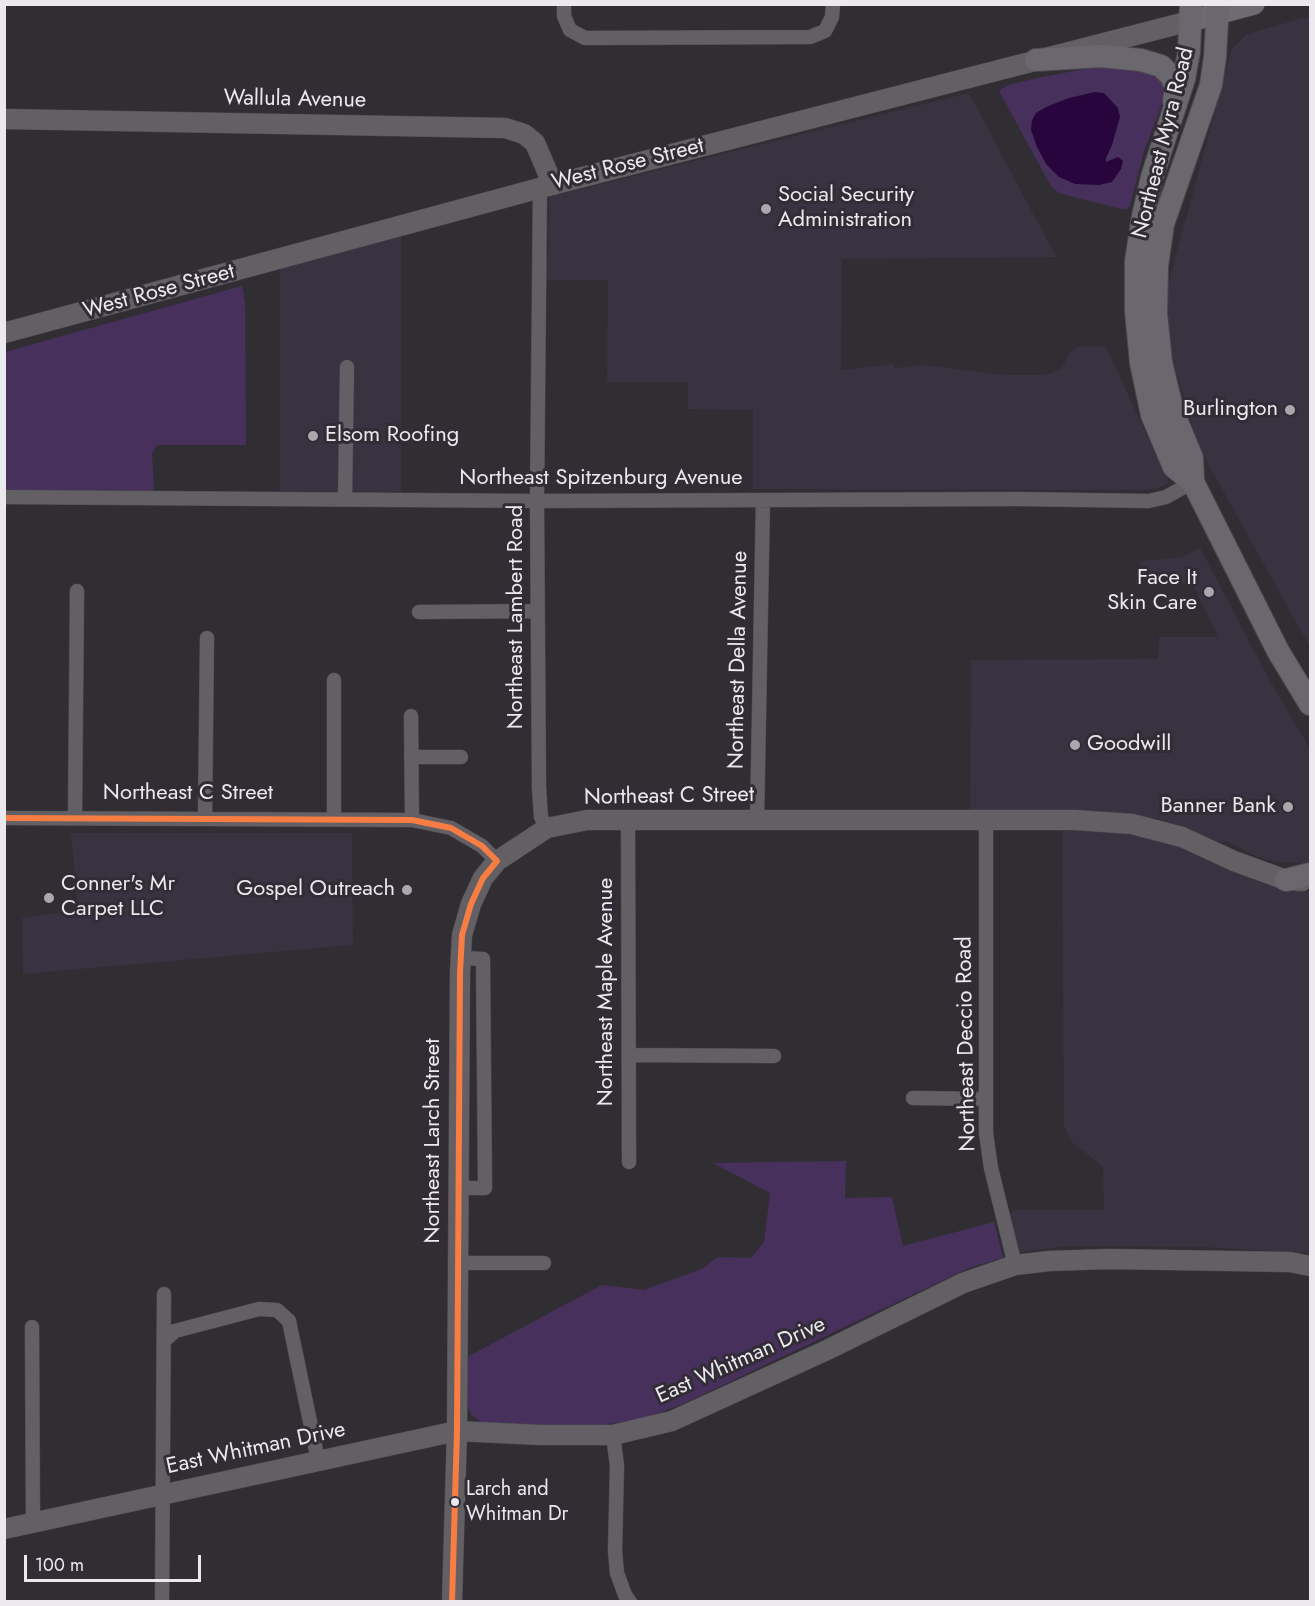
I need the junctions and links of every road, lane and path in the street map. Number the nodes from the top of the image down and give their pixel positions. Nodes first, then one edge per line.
1 (564, 4) edge
2 (833, 4) edge
3 (1254, 4) edge
4 (1218, 9) edge
5 (1191, 13) edge
6 (1036, 60) junction
7 (4, 119) edge
8 (1172, 121) junction
9 (546, 186) junction
10 (4, 333) edge
11 (346, 366) dead end
12 (1193, 482) junction
13 (4, 497) edge
14 (345, 499) junction
15 (763, 500) junction
16 (537, 501) junction
17 (77, 591) dead end
18 (538, 611) junction
19 (419, 612) dead end
20 (207, 638) dead end
21 (334, 680) dead end
22 (1311, 704) edge
23 (411, 716) dead end
24 (411, 757) junction
25 (461, 757) dead end
26 (4, 818) edge
27 (75, 818) junction
28 (205, 818) junction
29 (334, 819) junction
30 (412, 819) junction
31 (757, 820) junction
32 (986, 820) junction
33 (628, 821) junction
34 (547, 828) junction
35 (497, 861) junction
36 (1311, 874) edge
37 (1286, 880) junction
38 (1311, 882) edge
39 (461, 958) junction
40 (629, 1055) junction
41 (774, 1056) dead end
42 (913, 1098) dead end
43 (986, 1099) junction
44 (629, 1162) dead end
45 (458, 1188) junction
46 (457, 1263) junction
47 (544, 1263) dead end
48 (1015, 1265) junction
49 (1311, 1266) edge
50 (164, 1294) dead end
51 (33, 1327) dead end
52 (164, 1341) junction
53 (457, 1431) junction
54 (613, 1435) junction
55 (318, 1460) junction
56 (163, 1494) junction
57 (33, 1523) junction
58 (4, 1529) edge
59 (162, 1602) edge
60 (452, 1602) edge
61 (630, 1602) edge

1 - 2 street
3 - 4 main road, West Rose Street
4 - 5 main road, West Rose Street
4 - 12 highway, Northeast Myra Road
5 - 6 main road, West Rose Street
5 - 8 highway, Northeast Myra Road
6 - 8 highway
6 - 9 main road, West Rose Street
7 - 9 main road, Wallula Avenue
8 - 12 highway, Northeast Myra Road
9 - 10 main road, West Rose Street
9 - 16 street, Northeast Lambert Road
11 - 14 street
12 - 15 street, Northeast Spitzenburg Avenue
12 - 22 highway, Northeast Myra Road
13 - 14 street, Northeast Spitzenburg Avenue
14 - 16 street, Northeast Spitzenburg Avenue
15 - 16 street, Northeast Spitzenburg Avenue
15 - 31 street, Northeast Della Avenue
16 - 18 street, Northeast Lambert Road
17 - 27 street
18 - 19 street
18 - 34 street, Northeast Lambert Road
20 - 28 street
21 - 29 street
23 - 24 street
24 - 25 street
24 - 30 street
26 - 27 street, Northeast C Street
27 - 28 street, Northeast C Street
28 - 29 street, Northeast C Street
29 - 30 street, Northeast C Street
30 - 35 street, Northeast C Street
31 - 32 main road, Northeast C Street
31 - 33 main road, Northeast C Street
32 - 37 main road, Northeast C Street
32 - 43 street, Northeast Deccio Road
33 - 34 main road, Northeast C Street
33 - 40 street, Northeast Maple Avenue
34 - 35 main road, Northeast C Street
35 - 39 main road, Northeast Larch Street
36 - 37 highway
37 - 38 main road, Northeast C Street
39 - 45 main road, Northeast Larch Street
39 - 45 street
40 - 41 street
40 - 44 street, Northeast Maple Avenue
42 - 43 street
43 - 48 street, Northeast Deccio Road
45 - 46 main road, Northeast Larch Street
46 - 47 street
46 - 53 main road, Northeast Larch Street
48 - 49 main road, East Whitman Drive
48 - 54 main road, East Whitman Drive
50 - 52 street
51 - 57 street
52 - 55 street
52 - 56 street
53 - 54 main road, East Whitman Drive
53 - 55 main road, East Whitman Drive
53 - 60 main road, Northeast Larch Street
54 - 61 street
55 - 56 main road, East Whitman Drive
56 - 57 main road, East Whitman Drive
56 - 59 street
57 - 58 main road, East Whitman Drive

